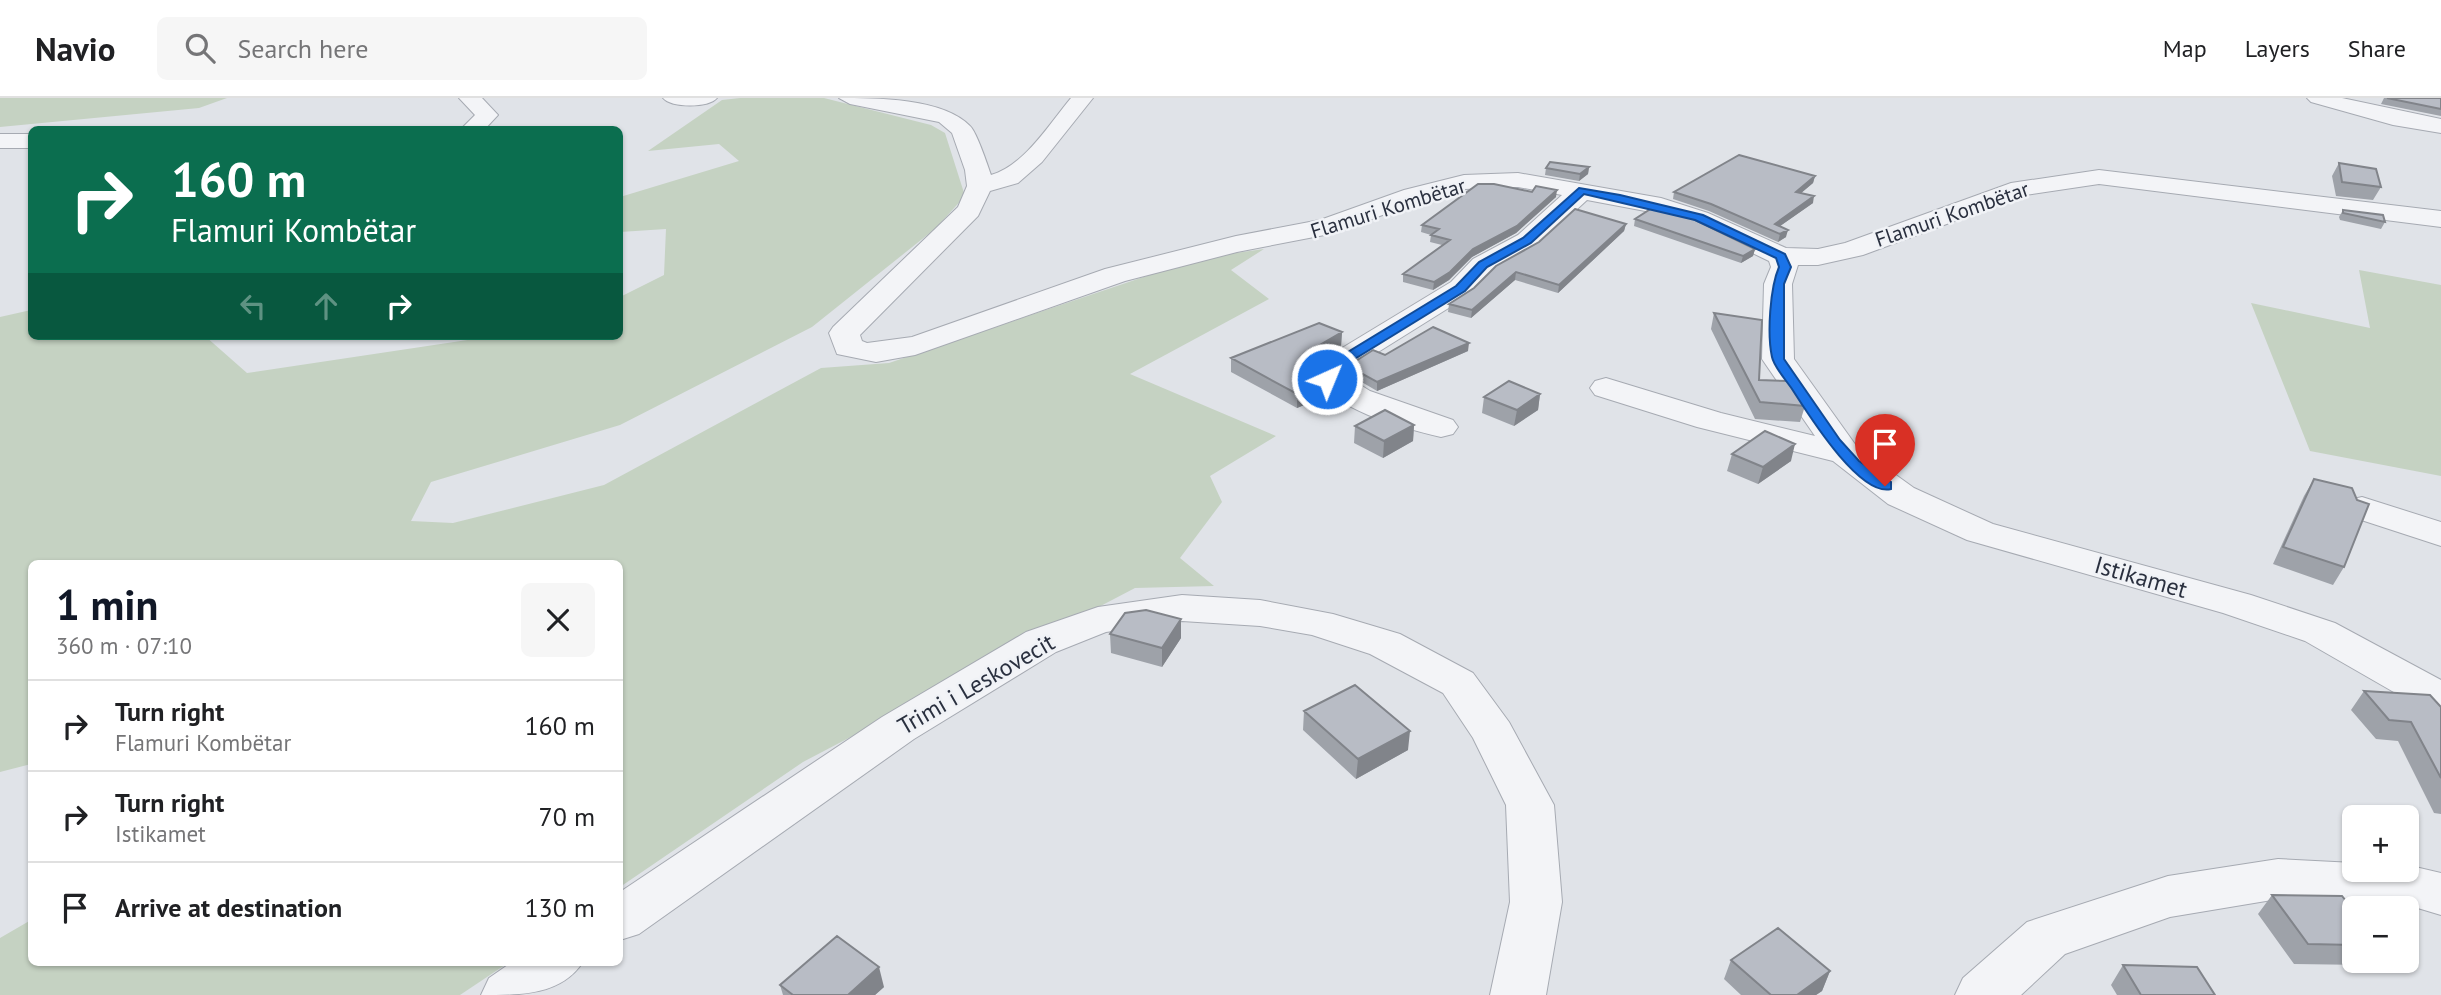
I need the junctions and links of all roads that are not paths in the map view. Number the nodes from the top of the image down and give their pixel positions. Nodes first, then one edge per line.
1 (470, 98) edge
2 (674, 98) edge
3 (706, 98) edge
4 (850, 98) edge
5 (1082, 98) edge
6 (2320, 98) edge
7 (476, 126) edge
8 (2441, 126) edge
9 (0, 141) edge
10 (28, 141) edge
11 (981, 186) junction
12 (1582, 191) junction
13 (2441, 219) edge
14 (1781, 256) junction
15 (1606, 388) dead end
16 (1441, 427) dead end
17 (1845, 454) junction
18 (2362, 508) edge
19 (2441, 535) edge
20 (2441, 699) edge
21 (2441, 894) edge
22 (623, 917) edge
23 (550, 966) edge
24 (509, 995) edge
25 (1518, 995) edge
26 (1983, 995) edge

1 - 7 street
2 - 3 street
4 - 11 street
5 - 11 street
6 - 8 street
9 - 10 street
11 - 12 street, Flamuri Kombëtar
12 - 14 street, Flamuri Kombëtar
12 - 16 street
13 - 14 street, Flamuri Kombëtar
14 - 17 street, Istikamet
15 - 17 street, Istikamet
17 - 20 street, Istikamet
18 - 19 street
21 - 26 street
22 - 25 street, Trimi i Leskovecit
23 - 24 street

